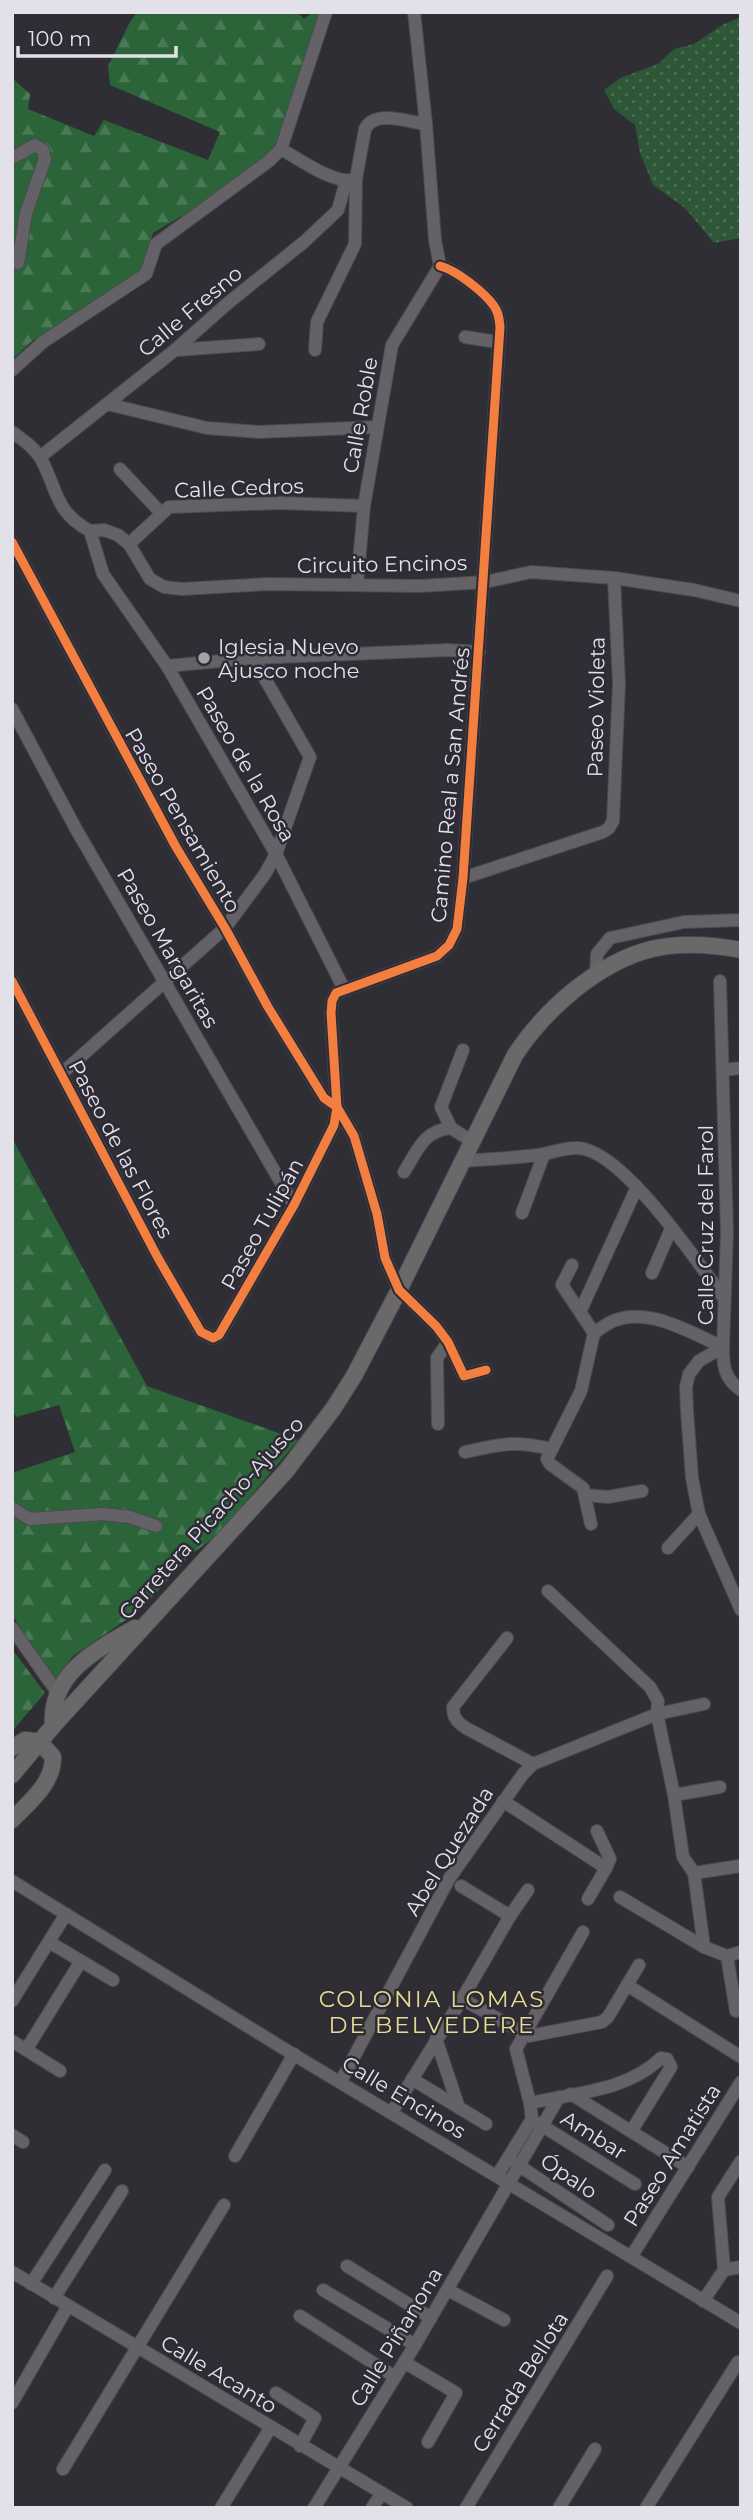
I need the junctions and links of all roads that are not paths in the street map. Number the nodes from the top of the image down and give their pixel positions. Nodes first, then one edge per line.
1 (326, 12) edge
2 (414, 12) edge
3 (426, 124) junction
4 (281, 149) junction
5 (12, 158) edge
6 (351, 180) junction
7 (18, 263) dead end
8 (440, 266) junction
9 (465, 337) dead end
10 (498, 342) junction
11 (259, 344) dead end
12 (175, 350) junction
13 (315, 350) dead end
14 (12, 370) edge
15 (107, 404) junction
16 (376, 427) junction
17 (12, 432) edge
18 (40, 457) junction
19 (120, 469) dead end
20 (364, 506) junction
21 (161, 513) junction
22 (90, 531) junction
23 (12, 542) edge
24 (129, 544) junction
25 (614, 578) junction
26 (485, 582) junction
27 (357, 585) junction
28 (741, 601) edge
29 (479, 652) junction
30 (253, 658) junction
31 (167, 666) junction
32 (12, 709) edge
33 (276, 854) junction
34 (463, 878) junction
35 (741, 912) edge
36 (740, 920) edge
37 (225, 928) junction
38 (741, 950) edge
39 (596, 973) junction
40 (166, 980) junction
41 (12, 981) edge
42 (720, 981) dead end
43 (344, 989) junction
44 (463, 1050) dead end
45 (741, 1068) edge
46 (723, 1070) junction
47 (61, 1074) junction
48 (337, 1107) junction
49 (451, 1128) junction
50 (741, 1138) edge
51 (725, 1139) junction
52 (473, 1142) junction
53 (544, 1154) junction
54 (463, 1161) junction
55 (404, 1172) dead end
56 (637, 1187) junction
57 (294, 1205) junction
58 (522, 1213) dead end
59 (671, 1229) junction
60 (572, 1265) dead end
61 (652, 1273) dead end
62 (399, 1290) junction
63 (724, 1298) junction
64 (580, 1312) junction
65 (201, 1332) joint
66 (594, 1334) junction
67 (448, 1342) junction
68 (723, 1347) junction
69 (486, 1370) dead end
70 (741, 1390) edge
71 (438, 1424) dead end
72 (552, 1449) junction
73 (465, 1452) dead end
74 (642, 1490) dead end
75 (584, 1495) junction
76 (12, 1508) edge
77 (699, 1514) junction
78 (591, 1524) dead end
79 (156, 1526) dead end
80 (668, 1548) dead end
81 (548, 1591) dead end
82 (741, 1610) edge
83 (152, 1618) junction
84 (12, 1628) edge
85 (507, 1638) dead end
86 (57, 1692) junction
87 (704, 1704) dead end
88 (657, 1714) junction
89 (53, 1726) junction
90 (40, 1742) junction
91 (12, 1748) edge
92 (533, 1764) junction
93 (12, 1775) edge
94 (720, 1787) dead end
95 (674, 1795) junction
96 (503, 1801) junction
97 (12, 1820) edge
98 (597, 1831) dead end
99 (740, 1866) edge
100 (606, 1868) junction
101 (694, 1873) junction
102 (12, 1881) edge
103 (461, 1885) dead end
104 (528, 1890) dead end
105 (620, 1897) dead end
106 (587, 1899) dead end
107 (66, 1914) junction
108 (510, 1916) junction
109 (583, 1932) dead end
110 (48, 1942) junction
111 (704, 1947) junction
112 (741, 1952) edge
113 (727, 1956) junction
114 (81, 1961) junction
115 (639, 1965) dead end
116 (113, 1980) dead end
117 (627, 1985) junction
118 (462, 1998) junction
119 (12, 2001) edge
120 (736, 2011) dead end
121 (523, 2034) junction
122 (436, 2039) junction
123 (12, 2041) edge
124 (26, 2050) junction
125 (294, 2054) junction
126 (741, 2057) edge
127 (60, 2071) dead end
128 (412, 2079) junction
129 (341, 2081) junction
130 (741, 2082) edge
131 (565, 2096) junction
132 (530, 2103) junction
133 (394, 2107) junction
134 (459, 2108) junction
135 (532, 2119) junction
136 (486, 2124) dead end
137 (544, 2126) junction
138 (632, 2130) junction
139 (234, 2156) dead end
140 (508, 2158) junction
141 (741, 2161) edge
142 (520, 2166) junction
143 (688, 2167) junction
144 (105, 2170) dead end
145 (497, 2176) junction
146 (511, 2182) junction
147 (635, 2184) dead end
148 (122, 2191) dead end
149 (223, 2205) dead end
150 (608, 2225) dead end
151 (634, 2253) junction
152 (347, 2266) dead end
153 (741, 2267) edge
154 (724, 2270) junction
155 (12, 2272) edge
156 (607, 2276) dead end
157 (31, 2284) junction
158 (323, 2290) dead end
159 (448, 2290) junction
160 (54, 2298) junction
161 (703, 2301) junction
162 (68, 2306) junction
163 (300, 2316) dead end
164 (431, 2318) junction
165 (504, 2320) dead end
166 (741, 2323) edge
167 (415, 2345) junction
168 (136, 2347) junction
169 (404, 2362) junction
170 (738, 2362) dead end
171 (395, 2377) junction
172 (276, 2393) dead end
173 (12, 2403) edge
174 (271, 2427) junction
175 (428, 2442) dead end
176 (300, 2446) junction
177 (595, 2449) dead end
178 (339, 2467) junction
179 (63, 2469) dead end
180 (382, 2493) junction
181 (221, 2508) edge
182 (314, 2508) edge
183 (372, 2508) edge
184 (407, 2508) edge
185 (466, 2508) edge
186 (559, 2508) edge
187 (646, 2508) edge

1 - 4 street
2 - 3 street
3 - 6 street
3 - 8 street
4 - 6 street
4 - 14 street
5 - 7 street
6 - 12 street, Calle Fresno
6 - 13 street
8 - 10 street, Camino Real a San Andrés
8 - 16 street, Calle Roble
9 - 10 street
10 - 26 street, Camino Real a San Andrés
11 - 12 street
12 - 15 street, Calle Fresno
15 - 16 street
15 - 18 street, Calle Fresno
16 - 20 street, Calle Roble
17 - 18 street
18 - 22 street
19 - 21 street
20 - 21 street, Calle Cedros
20 - 27 street, Calle Roble
21 - 24 street, Calle Cedros
22 - 24 street
22 - 31 street, Paseo de la Rosa
23 - 37 street, Paseo Pensamiento
24 - 27 street, Circuito Encinos
25 - 26 street, Circuito Encinos
25 - 28 street, Circuito Encinos
25 - 34 street, Paseo Violeta
26 - 27 street, Circuito Encinos
26 - 29 street, Camino Real a San Andrés
29 - 30 street
29 - 34 street, Camino Real a San Andrés
30 - 31 street
30 - 33 street
31 - 33 street, Paseo de la Rosa
32 - 40 street, Paseo Margaritas
33 - 37 street
33 - 43 street, Paseo de la Rosa
34 - 43 street, Camino Real a San Andrés
35 - 36 street
36 - 39 street
37 - 40 street
37 - 48 street, Paseo Pensamiento
38 - 39 main road, Carretera Picacho-Ajusco
39 - 52 main road, Carretera Picacho-Ajusco
40 - 47 street
40 - 57 street, Paseo Margaritas
41 - 47 street, Paseo de las Flores
42 - 46 street, Calle Cruz del Farol
43 - 48 street
44 - 49 street
45 - 46 street
46 - 51 street, Calle Cruz del Farol
47 - 65 street, Paseo de las Flores
48 - 57 street, Paseo Tulipán
48 - 62 street
49 - 52 street
49 - 55 street
50 - 51 street
51 - 63 street, Calle Cruz del Farol
52 - 54 main road, Carretera Picacho-Ajusco
53 - 54 street
53 - 56 street
53 - 58 street
54 - 62 main road, Carretera Picacho-Ajusco
56 - 59 street
56 - 64 street
57 - 65 street, Paseo Tulipán
59 - 61 street
59 - 63 street
60 - 64 street
62 - 67 street
62 - 83 main road, Carretera Picacho-Ajusco
63 - 68 street, Calle Cruz del Farol
64 - 66 street
66 - 68 street
66 - 72 street
67 - 69 street
67 - 71 street
68 - 70 street
68 - 77 street, Calle Cruz del Farol
72 - 73 street
72 - 75 street
74 - 75 street
75 - 78 street
76 - 79 street
77 - 80 street
77 - 82 street, Calle Cruz del Farol
81 - 88 street
83 - 86 main road
83 - 89 main road, Carretera Picacho-Ajusco
84 - 86 street
85 - 92 street
86 - 89 main road
87 - 88 street, Abel Quezada
88 - 92 street, Abel Quezada
88 - 95 street
89 - 90 main road, Carretera Picacho-Ajusco
90 - 91 main road
90 - 93 main road, Carretera Picacho-Ajusco
90 - 97 main road
92 - 96 street, Abel Quezada
94 - 95 street
95 - 101 street
96 - 100 street
96 - 129 street, Abel Quezada
98 - 100 street
99 - 101 street
100 - 106 street
101 - 111 street
102 - 107 street, Calle Encinos
103 - 108 street
104 - 108 street
105 - 111 street
107 - 110 street
107 - 125 street, Calle Encinos
108 - 118 street
109 - 121 street
110 - 114 street
110 - 119 street
111 - 113 street
112 - 113 street
113 - 120 street
114 - 116 street
114 - 124 street
115 - 117 street
117 - 121 street
117 - 126 street
118 - 121 street
118 - 122 street
121 - 132 street
122 - 128 street
122 - 134 street
123 - 124 street
124 - 127 street
125 - 129 street, Calle Encinos
125 - 139 street
128 - 133 street
128 - 134 street
129 - 133 street, Calle Encinos
130 - 143 street, Paseo Amatista
131 - 132 street
131 - 137 street, Calle Piñanona
131 - 138 street
131 - 138 street
132 - 135 street
133 - 145 street, Calle Encinos
134 - 136 street
135 - 137 street, Ambar
135 - 140 street
137 - 142 street, Calle Piñanona
137 - 147 street, Ambar
138 - 143 street
140 - 142 street, Ópalo
140 - 145 street
141 - 154 street
142 - 146 street, Calle Piñanona
142 - 150 street, Ópalo
143 - 151 street, Paseo Amatista
144 - 157 street
145 - 146 street, Calle Encinos
146 - 151 street, Calle Encinos
146 - 159 street, Calle Piñanona
148 - 160 street
149 - 168 street
151 - 161 street, Calle Encinos
152 - 164 street
153 - 154 street
154 - 161 street
155 - 157 street, Calle Acanto
156 - 185 street, Cerrada Bellota
157 - 160 street, Calle Acanto
158 - 167 street
159 - 164 street, Calle Piñanona
159 - 165 street
160 - 162 street, Calle Acanto
161 - 166 street, Calle Encinos
162 - 168 street, Calle Acanto
162 - 173 street
163 - 171 street
164 - 167 street, Calle Piñanona
167 - 169 street, Calle Piñanona
168 - 174 street, Calle Acanto
168 - 179 street
169 - 171 street, Calle Piñanona
169 - 175 street
170 - 187 street
171 - 178 street, Calle Piñanona
172 - 176 street
174 - 176 street, Calle Acanto
174 - 181 street
176 - 178 street, Calle Acanto
177 - 186 street
178 - 180 street, Calle Acanto
178 - 182 street, Calle Piñanona
180 - 183 street
180 - 184 street, Calle Acanto

